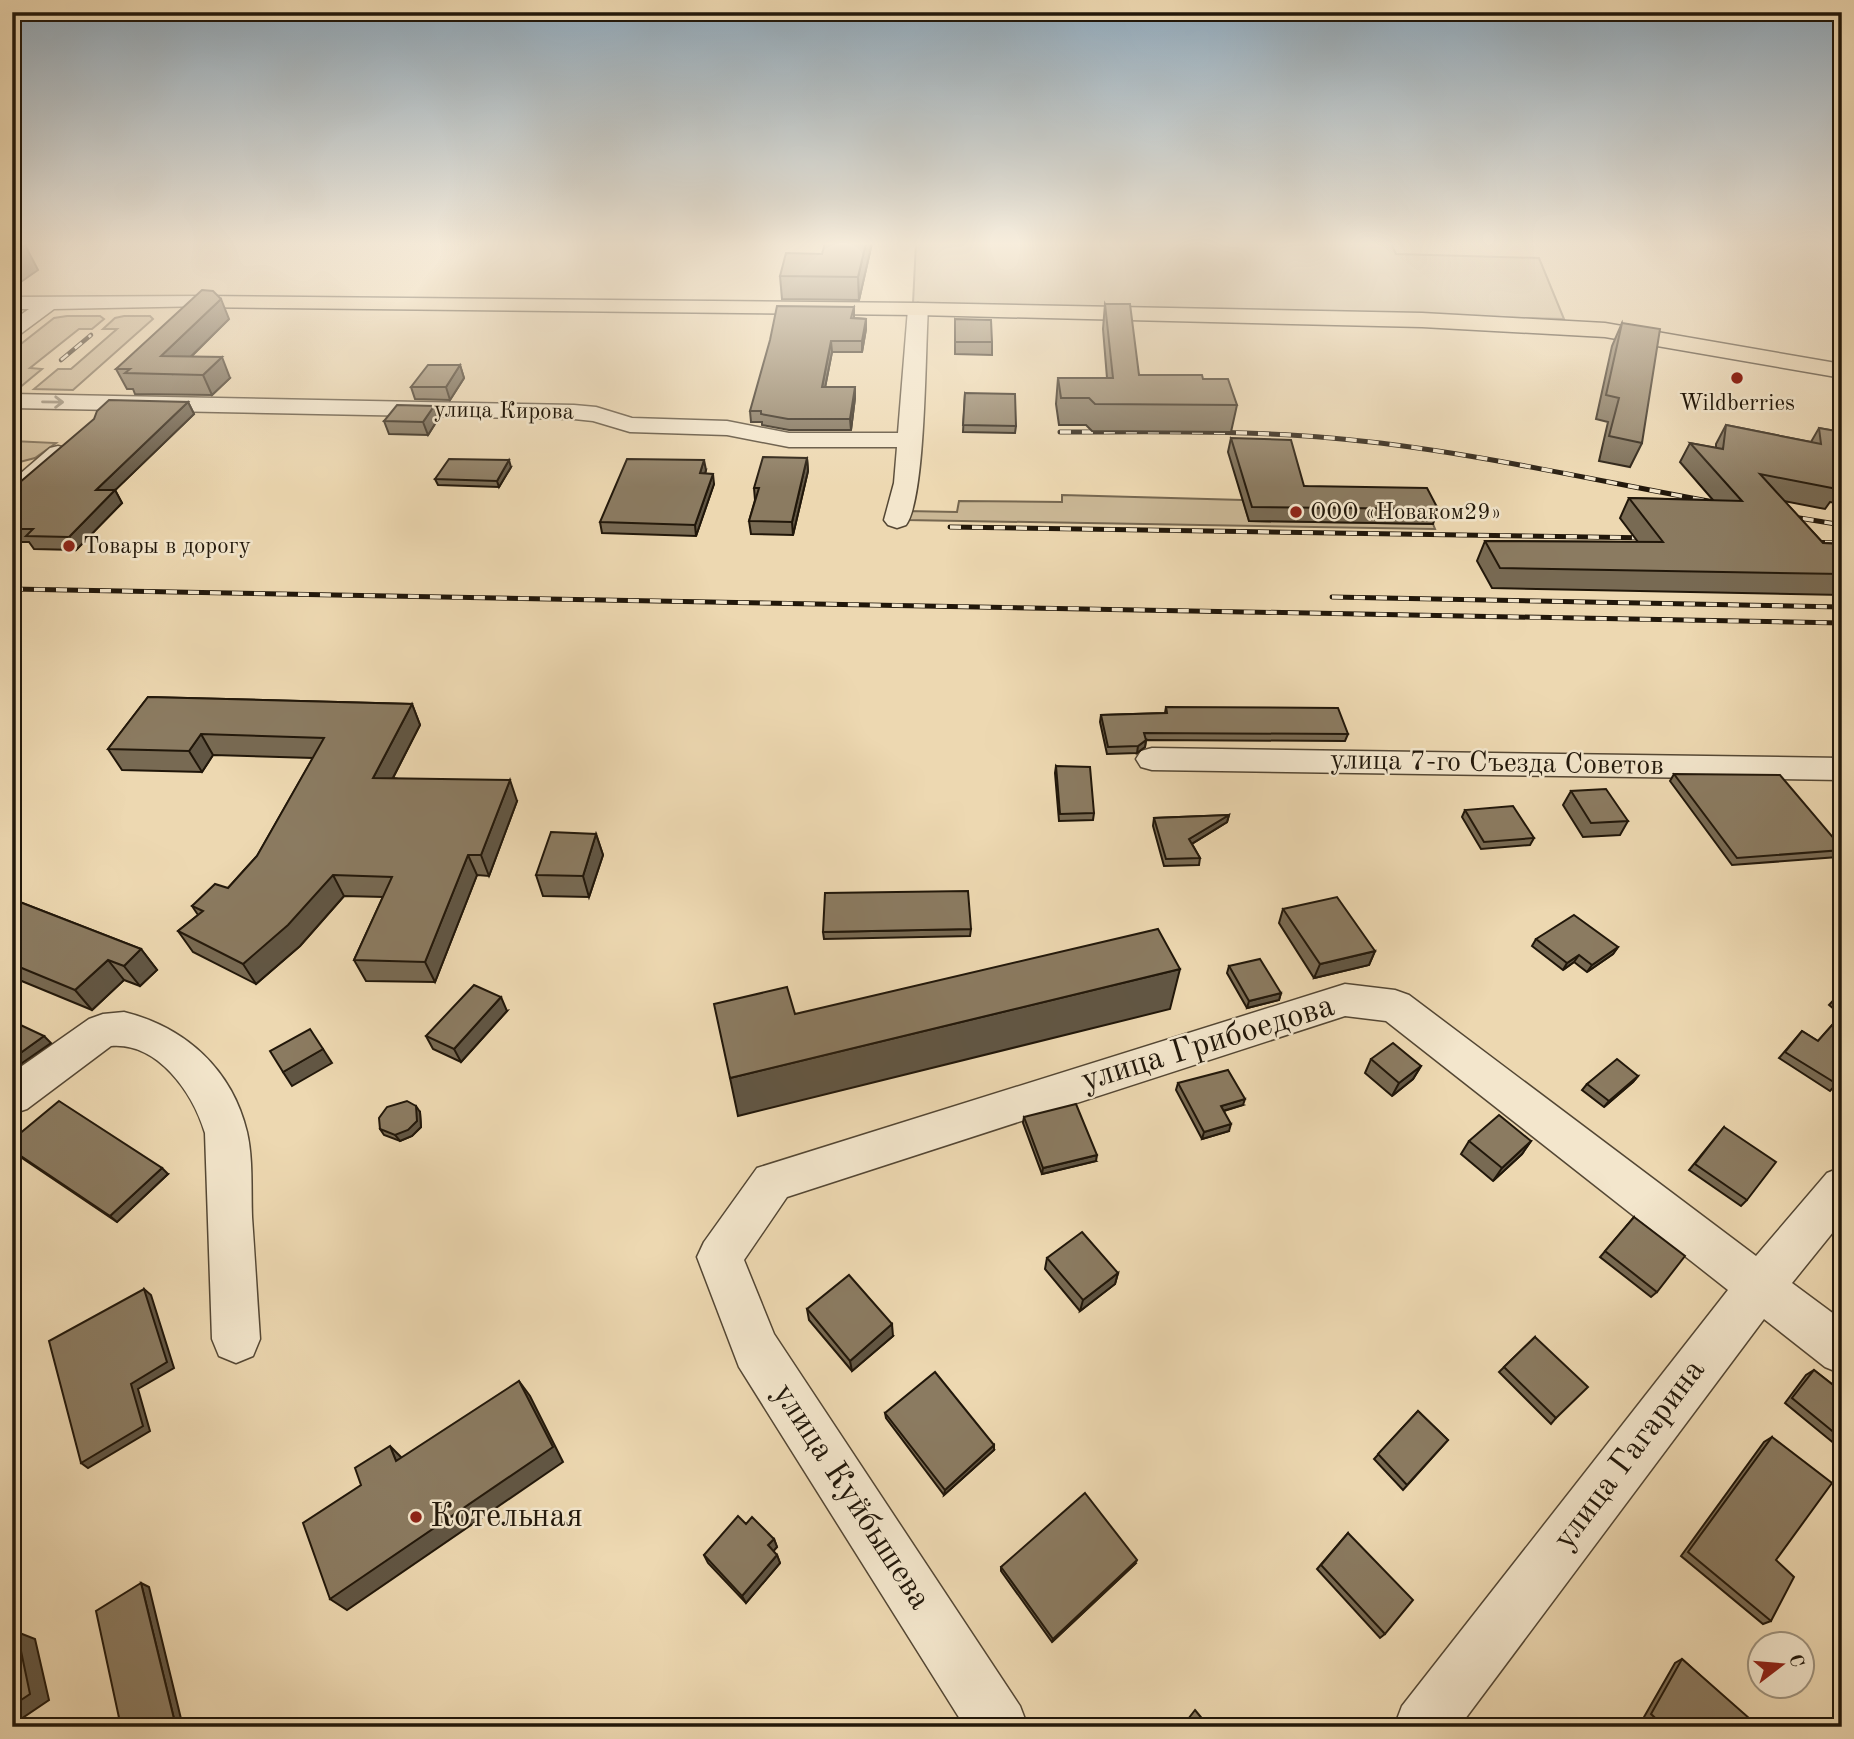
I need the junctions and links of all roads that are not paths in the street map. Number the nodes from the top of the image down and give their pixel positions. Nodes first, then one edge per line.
1 (917, 324) edge
2 (1517, 324) edge
3 (1842, 371) edge
4 (113, 385) dead end
5 (12, 401) edge
6 (92, 413) junction
7 (73, 440) edge
8 (909, 440) junction
9 (12, 480) edge
10 (897, 520) dead end
11 (1152, 759) dead end
12 (1842, 769) edge
13 (12, 1096) edge
14 (1842, 1187) edge
15 (720, 1258) joint
16 (1759, 1287) junction
17 (236, 1339) dead end
18 (1842, 1350) edge
19 (999, 1727) edge
20 (1423, 1727) edge

1 - 8 street
2 - 3 main road
4 - 6 street
5 -> 6 street, улица Кирова
6 - 8 street, улица Кирова
7 - 9 street
8 - 10 street
11 - 12 street, улица 7-го Съезда Советов
13 - 17 street
14 - 16 street, улица Гагарина
15 - 16 street, улица Грибоедова
15 - 19 street, улица Куйбышева
16 - 18 street, улица Грибоедова
16 - 20 street, улица Гагарина

